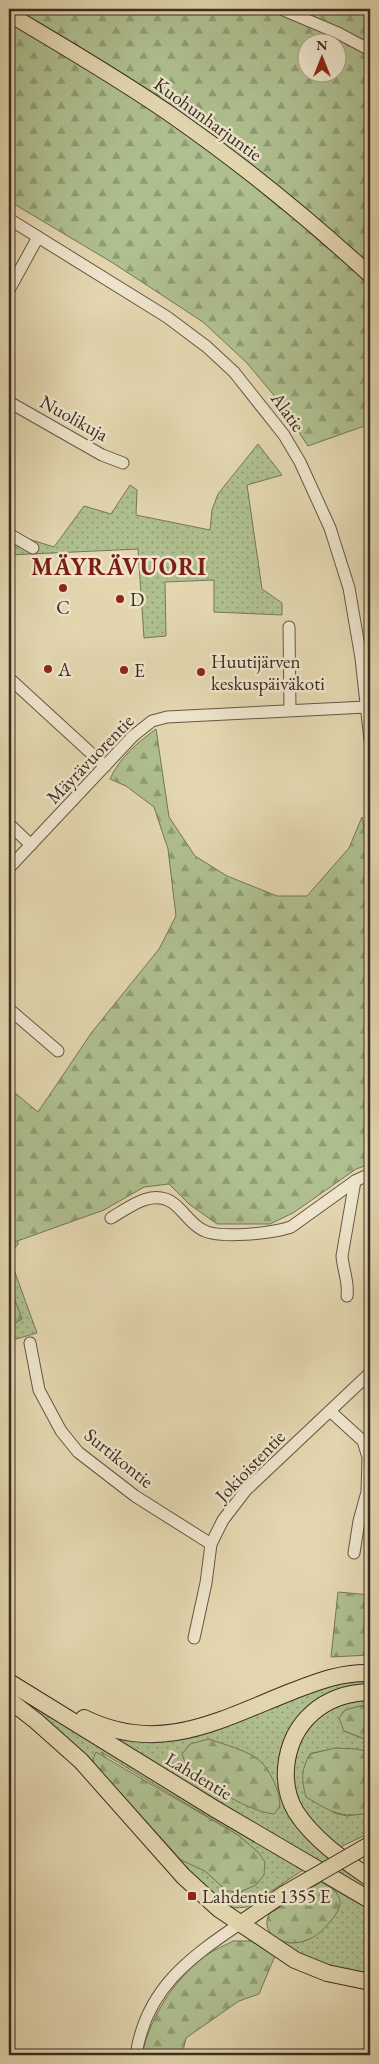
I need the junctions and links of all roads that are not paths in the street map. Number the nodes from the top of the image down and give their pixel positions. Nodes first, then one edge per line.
1 (281, 9) edge
2 (9, 14) edge
3 (370, 50) edge
4 (9, 219) edge
5 (38, 237) junction
6 (370, 275) edge
7 (9, 290) edge
8 (9, 402) edge
9 (123, 463) dead end
10 (9, 534) edge
11 (33, 548) dead end
12 (290, 627) dead end
13 (9, 678) edge
14 (366, 707) junction
15 (290, 710) junction
16 (370, 740) edge
17 (105, 766) junction
18 (9, 824) edge
19 (31, 845) junction
20 (9, 868) edge
21 (9, 1009) edge
22 (58, 1051) dead end
23 (370, 1174) edge
24 (355, 1181) junction
25 (111, 1218) dead end
26 (348, 1296) dead end
27 (30, 1343) dead end
28 (370, 1373) edge
29 (330, 1411) junction
30 (211, 1544) junction
31 (354, 1553) dead end
32 (194, 1638) dead end
33 (370, 1673) edge
34 (9, 1677) edge
35 (9, 1682) edge
36 (370, 1692) edge
37 (9, 1700) edge
38 (370, 1844) edge
39 (370, 1878) edge
40 (370, 1900) edge
41 (241, 1923) junction
42 (370, 1982) edge
43 (136, 2055) edge

1 - 3 street
2 - 6 main road, Kuohunharjuntie
4 - 5 street, Alatie
5 - 7 street
5 - 14 street, Alatie
8 - 9 street, Nuolikuja
10 - 11 street
12 - 15 street
13 - 17 street
14 - 15 street, Mäyrävuorentie
14 - 16 street, Alatie
15 - 17 street, Mäyrävuorentie
17 - 19 street, Mäyrävuorentie
18 - 19 street
19 - 20 street, Mäyrävuorentie
21 - 22 street
23 - 24 street
24 - 25 street
24 - 26 street
27 - 30 street, Surtikontie
28 - 29 street, Jokioistentie
29 - 30 street, Jokioistentie
29 - 31 street
30 - 32 street, Jokioistentie
33 - 34 highway
35 - 40 highway, Lahdentie
36 - 39 highway
37 - 41 highway
38 - 41 main road, bridge
41 - 42 highway
41 - 43 street

